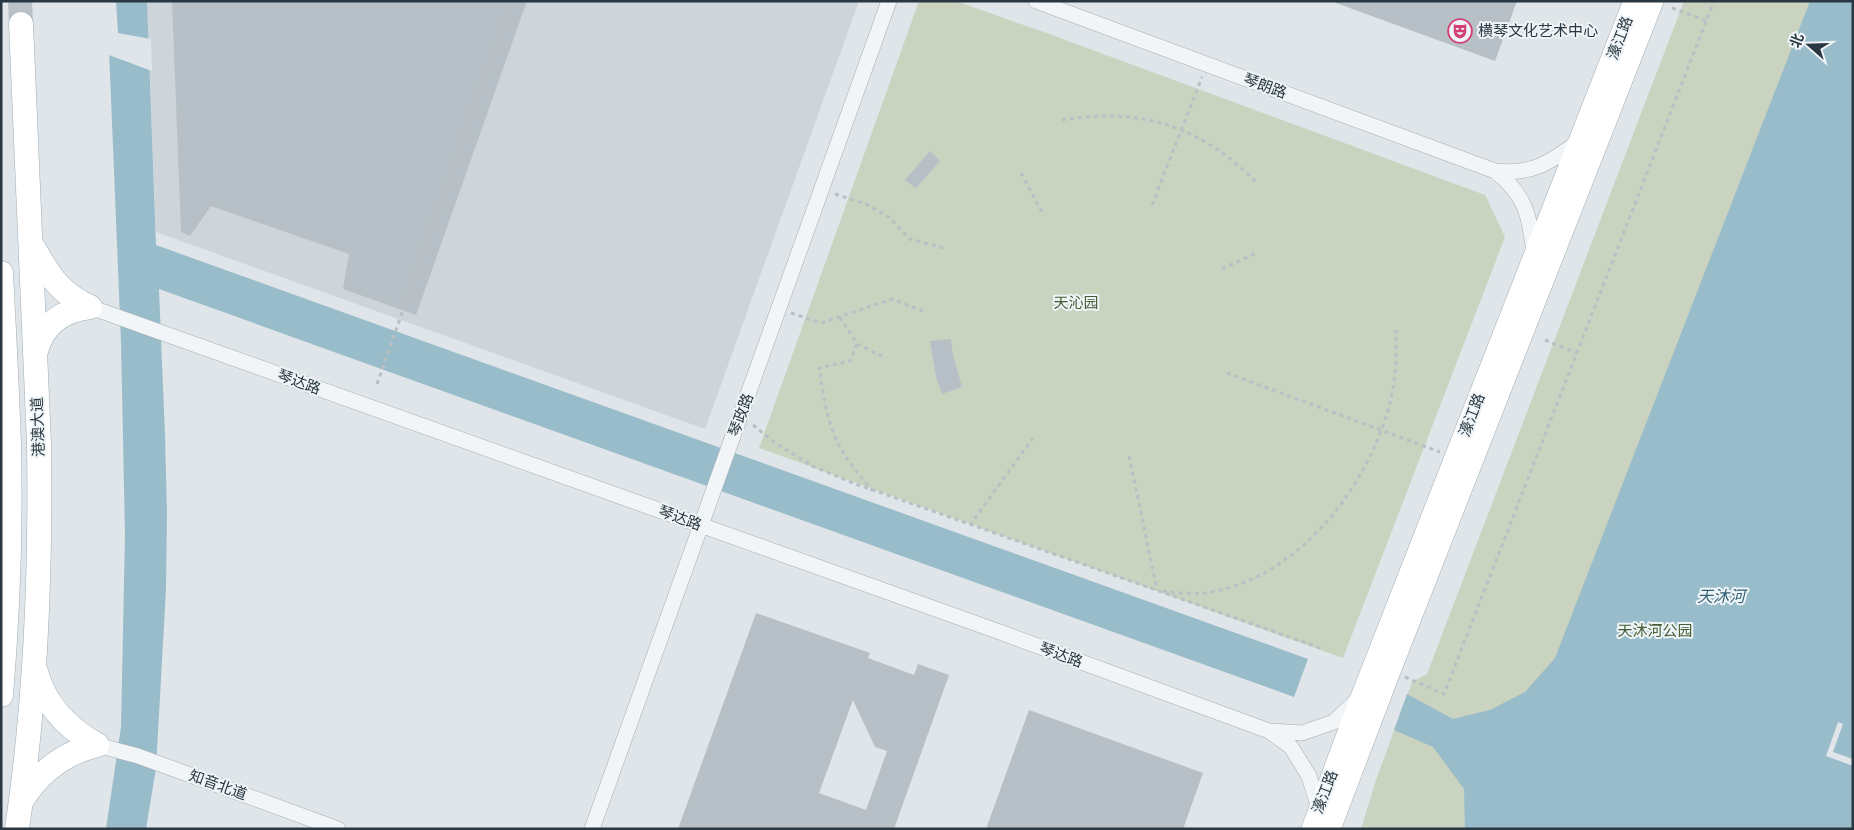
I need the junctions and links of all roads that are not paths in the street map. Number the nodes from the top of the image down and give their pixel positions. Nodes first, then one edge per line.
1 (889, 1) edge
2 (1036, 1) edge
3 (1634, 1) edge
4 (1662, 5) edge
5 (21, 24) tunnel mouth
6 (1579, 142) junction
7 (1495, 171) junction
8 (30, 242) junction
9 (1534, 255) junction
10 (1, 273) edge
11 (90, 307) junction
12 (35, 353) junction
13 (701, 526) junction
14 (34, 666) junction
15 (1, 695) edge
16 (1362, 695) junction
17 (1269, 731) junction
18 (97, 744) junction
19 (21, 801) junction
20 (1319, 809) junction
21 (17, 829) edge
22 (338, 829) edge
23 (592, 829) edge
24 (1312, 829) edge
25 (1330, 829) edge

1 - 13 street, 琴政路
2 - 7 street, 琴朗路
3 - 6 main road, 濠江路
4 - 25 main road, 濠江路
5 - 8 main road, 港澳大道
6 - 7 street
6 - 9 main road, 濠江路
7 - 9 street
8 - 11 main road
8 - 12 main road, 港澳大道
9 - 16 main road, 濠江路
10 - 15 main road, 港澳大道
11 - 12 main road
11 - 13 street, 琴达路
12 - 14 main road, 港澳大道
13 - 17 street, 琴达路
13 - 23 street, 琴政路
14 - 18 main road
14 - 19 main road, 港澳大道
16 - 17 street
16 - 20 main road, 濠江路
17 - 20 street
18 - 19 main road
18 - 22 street, 知音北道
19 - 21 main road, 港澳大道
20 - 24 main road, 濠江路

